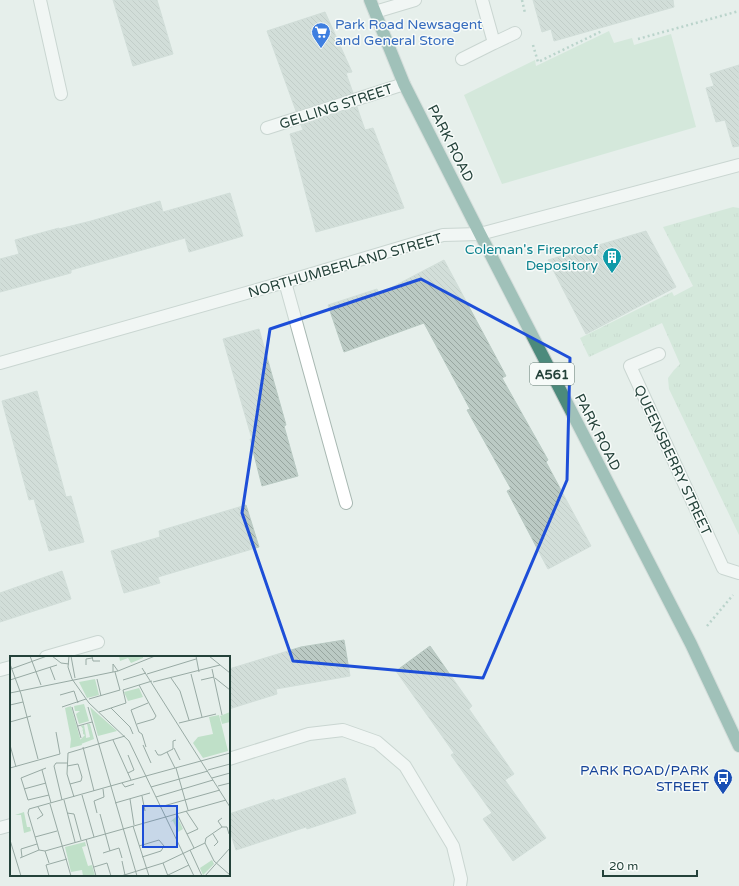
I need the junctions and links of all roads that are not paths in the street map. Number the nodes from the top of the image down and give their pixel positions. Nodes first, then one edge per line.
1 (40, 0) edge
2 (370, 0) edge
3 (415, 0) edge
4 (482, 0) edge
5 (375, 12) junction
6 (515, 33) dead end
7 (494, 43) junction
8 (462, 59) dead end
9 (404, 84) junction
10 (61, 94) dead end
11 (267, 128) dead end
12 (738, 168) edge
13 (480, 234) junction
14 (285, 282) junction
15 (659, 354) dead end
16 (0, 363) edge
17 (346, 503) dead end
18 (739, 573) edge
19 (98, 642) dead end
20 (49, 656) edge
21 (10, 667) edge
22 (0, 670) edge
23 (739, 746) edge
24 (230, 759) edge
25 (10, 825) edge
26 (0, 828) edge
27 (460, 886) edge

1 - 10 street
2 - 5 highway, PARK ROAD / A561
3 - 5 street
4 - 7 street
5 - 9 highway, PARK ROAD / A561
6 - 7 street
7 - 8 street
9 - 11 street, GELLING STREET
9 - 13 highway, PARK ROAD / A561
12 - 13 street, NORTHUMBERLAND STREET
13 - 14 street, NORTHUMBERLAND STREET
13 - 23 highway, PARK ROAD / A561
14 - 16 street, NORTHUMBERLAND STREET
14 - 17 street
15 - 18 street, QUEENSBERRY STREET
19 - 20 street
21 - 22 street
24 - 27 street
25 - 26 street

